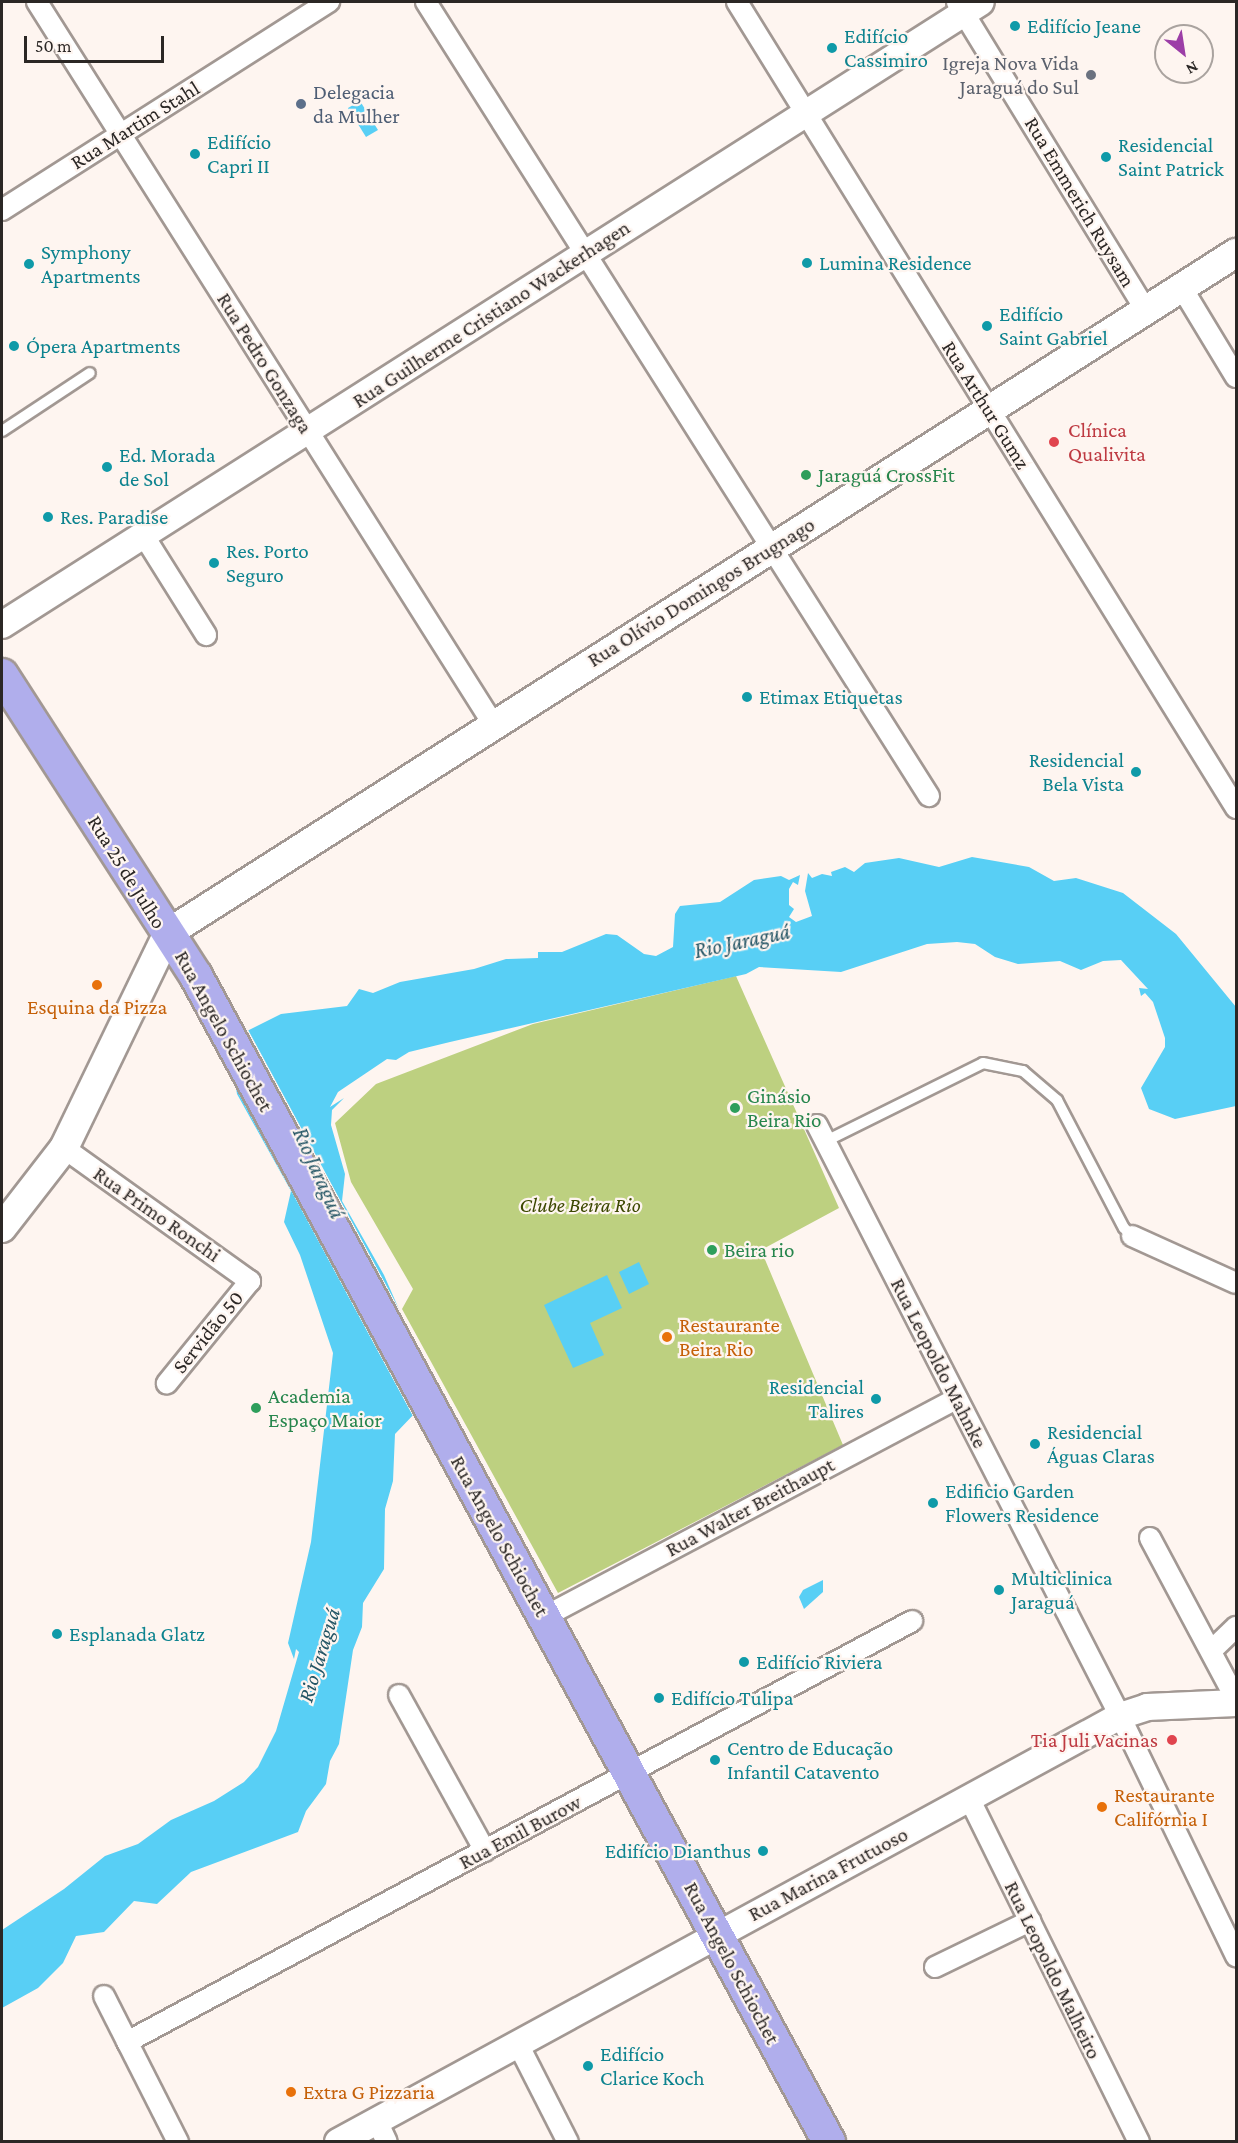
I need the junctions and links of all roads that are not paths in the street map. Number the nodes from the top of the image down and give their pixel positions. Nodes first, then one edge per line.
1 (37, 2) edge
2 (329, 2) edge
3 (426, 2) edge
4 (737, 2) edge
5 (967, 5) edge
6 (805, 114) junction
7 (120, 134) junction
8 (2, 210) edge
9 (585, 253) junction
10 (1236, 254) edge
11 (1182, 288) junction
12 (1146, 311) junction
13 (90, 373) dead end
14 (1236, 376) edge
15 (990, 410) junction
16 (2, 431) edge
17 (309, 432) junction
18 (144, 536) junction
19 (773, 547) junction
20 (2, 626) edge
21 (206, 635) dead end
22 (2, 675) edge
23 (493, 724) junction
24 (929, 796) dead end
25 (1236, 808) edge
26 (168, 933) junction
27 (821, 1133) joint
28 (64, 1148) junction
29 (2, 1228) edge
30 (1132, 1236) joint
31 (250, 1281) joint
32 (1236, 1283) edge
33 (167, 1383) dead end
34 (957, 1398) junction
35 (1150, 1538) dead end
36 (544, 1617) junction
37 (912, 1621) dead end
38 (1236, 1627) edge
39 (1211, 1651) junction
40 (399, 1695) dead end
41 (1236, 1701) edge
42 (1120, 1716) junction
43 (630, 1774) junction
44 (969, 1798) junction
45 (485, 1851) junction
46 (1030, 1921) junction
47 (716, 1934) junction
48 (1236, 1956) edge
49 (935, 1967) dead end
50 (104, 1996) dead end
51 (127, 2042) junction
52 (518, 2044) junction
53 (382, 2131) edge
54 (178, 2142) edge
55 (338, 2142) edge
56 (568, 2142) edge
57 (828, 2142) edge
58 (1138, 2142) edge

1 - 7 street, Rua Pedro Gonzaga
2 - 7 street, Rua Martim Stahl
3 - 9 street
4 - 6 street, Rua Arthur Gumz
5 - 6 street, Rua Guilherme Cristiano Wackerhagen
5 - 12 street, Rua Emmerich Ruysam
6 - 9 street, Rua Guilherme Cristiano Wackerhagen
6 - 15 street, Rua Arthur Gumz
7 - 8 street, Rua Martim Stahl
7 - 17 street, Rua Pedro Gonzaga
9 - 17 street, Rua Guilherme Cristiano Wackerhagen
9 - 19 street
10 - 11 main road, Rua Olívio Domingos Brugnago
11 - 12 main road, Rua Olívio Domingos Brugnago
11 - 14 street
12 - 15 main road, Rua Olívio Domingos Brugnago
13 - 16 lane
15 - 19 main road, Rua Olívio Domingos Brugnago
15 - 25 street, Rua Arthur Gumz
17 - 18 street, Rua Guilherme Cristiano Wackerhagen
17 - 23 street, Rua Pedro Gonzaga
18 - 20 street, Rua Guilherme Cristiano Wackerhagen
18 - 21 street
19 - 23 main road, Rua Olívio Domingos Brugnago
19 - 24 street
22 - 26 main road, Rua 25 de Julho
23 - 26 main road, Rua Olívio Domingos Brugnago
26 - 28 main road, Rua 25 de Julho
26 - 36 main road, Rua Angelo Schiochet
27 - 30 lane
27 - 34 street, Rua Leopoldo Mahnke
28 - 29 main road, Rua 25 de Julho
28 - 31 street, Rua Primo Ronchi
30 - 32 street
31 - 33 street, Servidão 50
34 - 36 street, Rua Walter Breithaupt
34 - 42 street, Rua Leopoldo Mahnke
35 - 39 street
36 - 43 main road, Rua Angelo Schiochet
37 - 43 street, Rua Emil Burow
38 - 39 street
39 - 41 street
40 - 45 street
41 - 42 street, Rua Marina Frutuoso
42 - 44 street, Rua Marina Frutuoso
42 - 48 street, Rua Leopoldo Mahnke
43 - 45 street, Rua Emil Burow
43 - 47 main road, Rua Angelo Schiochet
44 - 46 street, Rua Leopoldo Malheiro
44 - 47 street, Rua Marina Frutuoso
45 - 51 street, Rua Emil Burow
46 - 49 street
46 - 58 street, Rua Leopoldo Malheiro
47 - 52 street, Rua Marina Frutuoso
47 - 57 main road, Rua Angelo Schiochet
50 - 51 street
51 - 54 street
52 - 53 street, Rua Marina Frutuoso
52 - 56 street
53 - 55 street, Rua Marina Frutuoso

